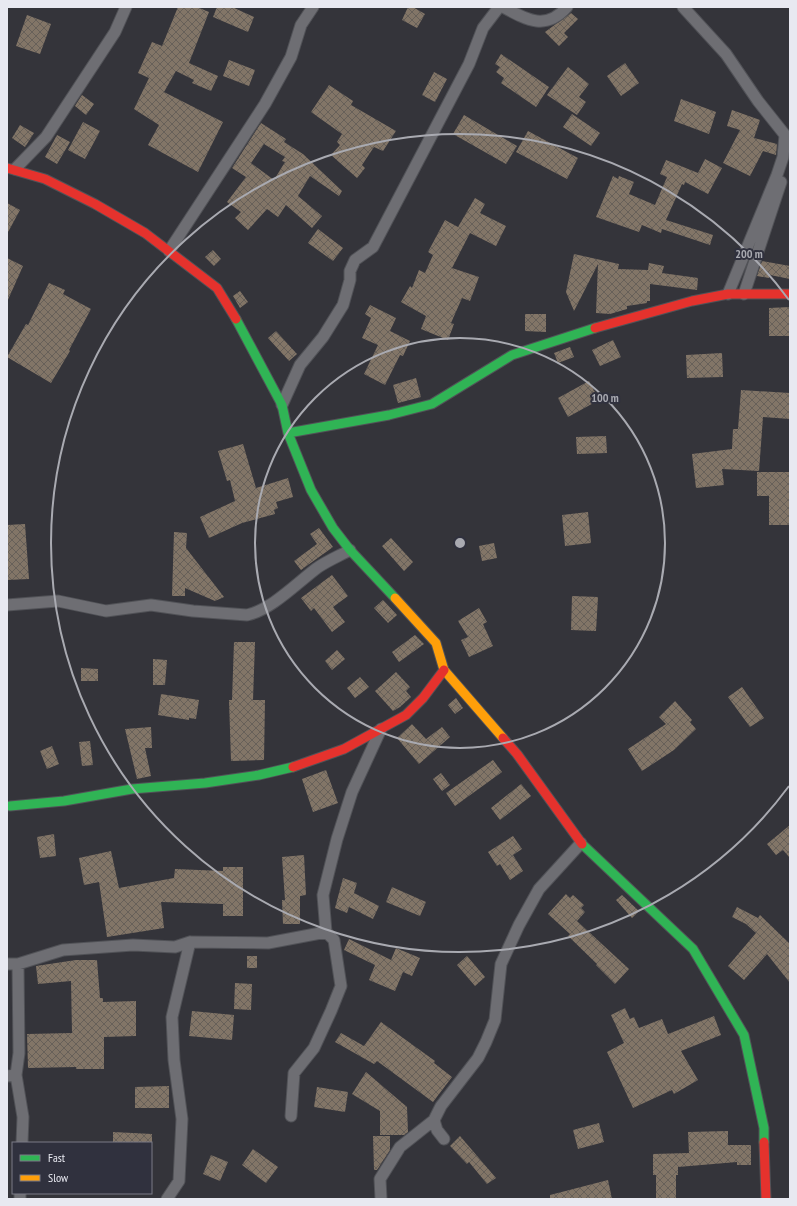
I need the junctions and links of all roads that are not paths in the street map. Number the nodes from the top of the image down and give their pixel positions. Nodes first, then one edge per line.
1 (126, 7) edge
2 (313, 7) edge
3 (499, 7) edge
4 (503, 7) edge
5 (567, 7) edge
6 (683, 7) edge
7 (790, 156) edge
8 (11, 168) edge
9 (169, 251) junction
10 (728, 294) junction
11 (744, 294) junction
12 (790, 294) edge
13 (282, 405) junction
14 (288, 433) junction
15 (350, 550) junction
16 (7, 605) edge
17 (444, 670) junction
18 (381, 729) junction
19 (10, 806) dead end
20 (581, 843) junction
21 (326, 932) junction
22 (190, 942) junction
23 (12, 964) edge
24 (11, 1075) edge
25 (291, 1116) dead end
26 (434, 1120) junction
27 (444, 1139) dead end
28 (22, 1142) edge
29 (167, 1199) edge
30 (382, 1199) edge
31 (766, 1199) edge

1 - 8 street
2 - 9 street
3 - 13 street
4 - 5 street
6 - 10 street
7 - 11 street
8 - 9 street
9 - 13 street
10 - 11 street
10 - 14 street
11 - 12 street
13 - 14 street
14 - 15 street
15 - 16 street
15 - 17 street
17 - 18 street
17 - 20 street
18 - 19 street
18 - 21 street
20 - 26 street
20 - 31 street
21 - 22 street
21 - 25 street
22 - 23 street
22 - 29 street
23 - 24 street
24 - 28 street
26 - 27 street
26 - 30 street

